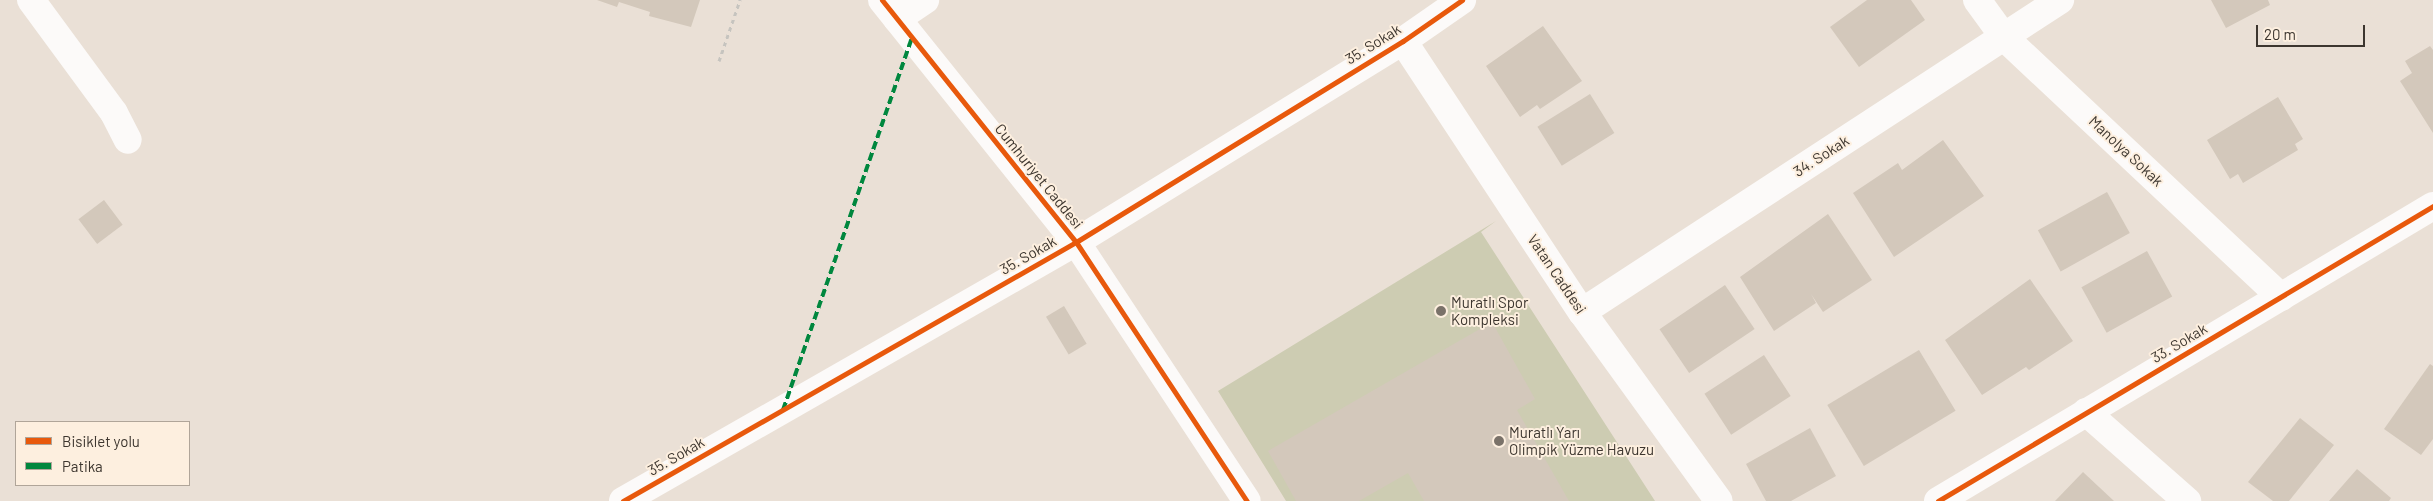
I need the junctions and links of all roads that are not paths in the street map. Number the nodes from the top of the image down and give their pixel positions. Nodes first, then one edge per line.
1 (31, 0) edge
2 (925, 0) edge
3 (1462, 0) edge
4 (1977, 0) edge
5 (2060, 0) edge
6 (890, 9) edge
7 (2004, 37) junction
8 (1403, 41) junction
9 (128, 140) dead end
10 (2433, 206) edge
11 (1076, 242) junction
12 (2281, 296) junction
13 (1582, 312) junction
14 (2086, 412) junction
15 (623, 501) edge
16 (1247, 501) edge
17 (1719, 501) edge
18 (1938, 501) edge
19 (2187, 501) edge

1 - 9 street
2 - 6 street
3 - 8 street, 35. Sokak
4 - 7 street, Manolya Sokak
5 - 7 street, 34. Sokak
6 - 11 street, Cumhuriyet Caddesi
7 - 12 street, Manolya Sokak
7 - 13 street, 34. Sokak
8 - 11 street, 35. Sokak
8 - 13 street, Vatan Caddesi
10 - 12 street, 33. Sokak
11 - 15 street, 35. Sokak
11 - 16 street, Cumhuriyet Caddesi
12 - 14 street, 33. Sokak
13 - 17 street, Vatan Caddesi
14 - 18 street, 33. Sokak
14 - 19 street

